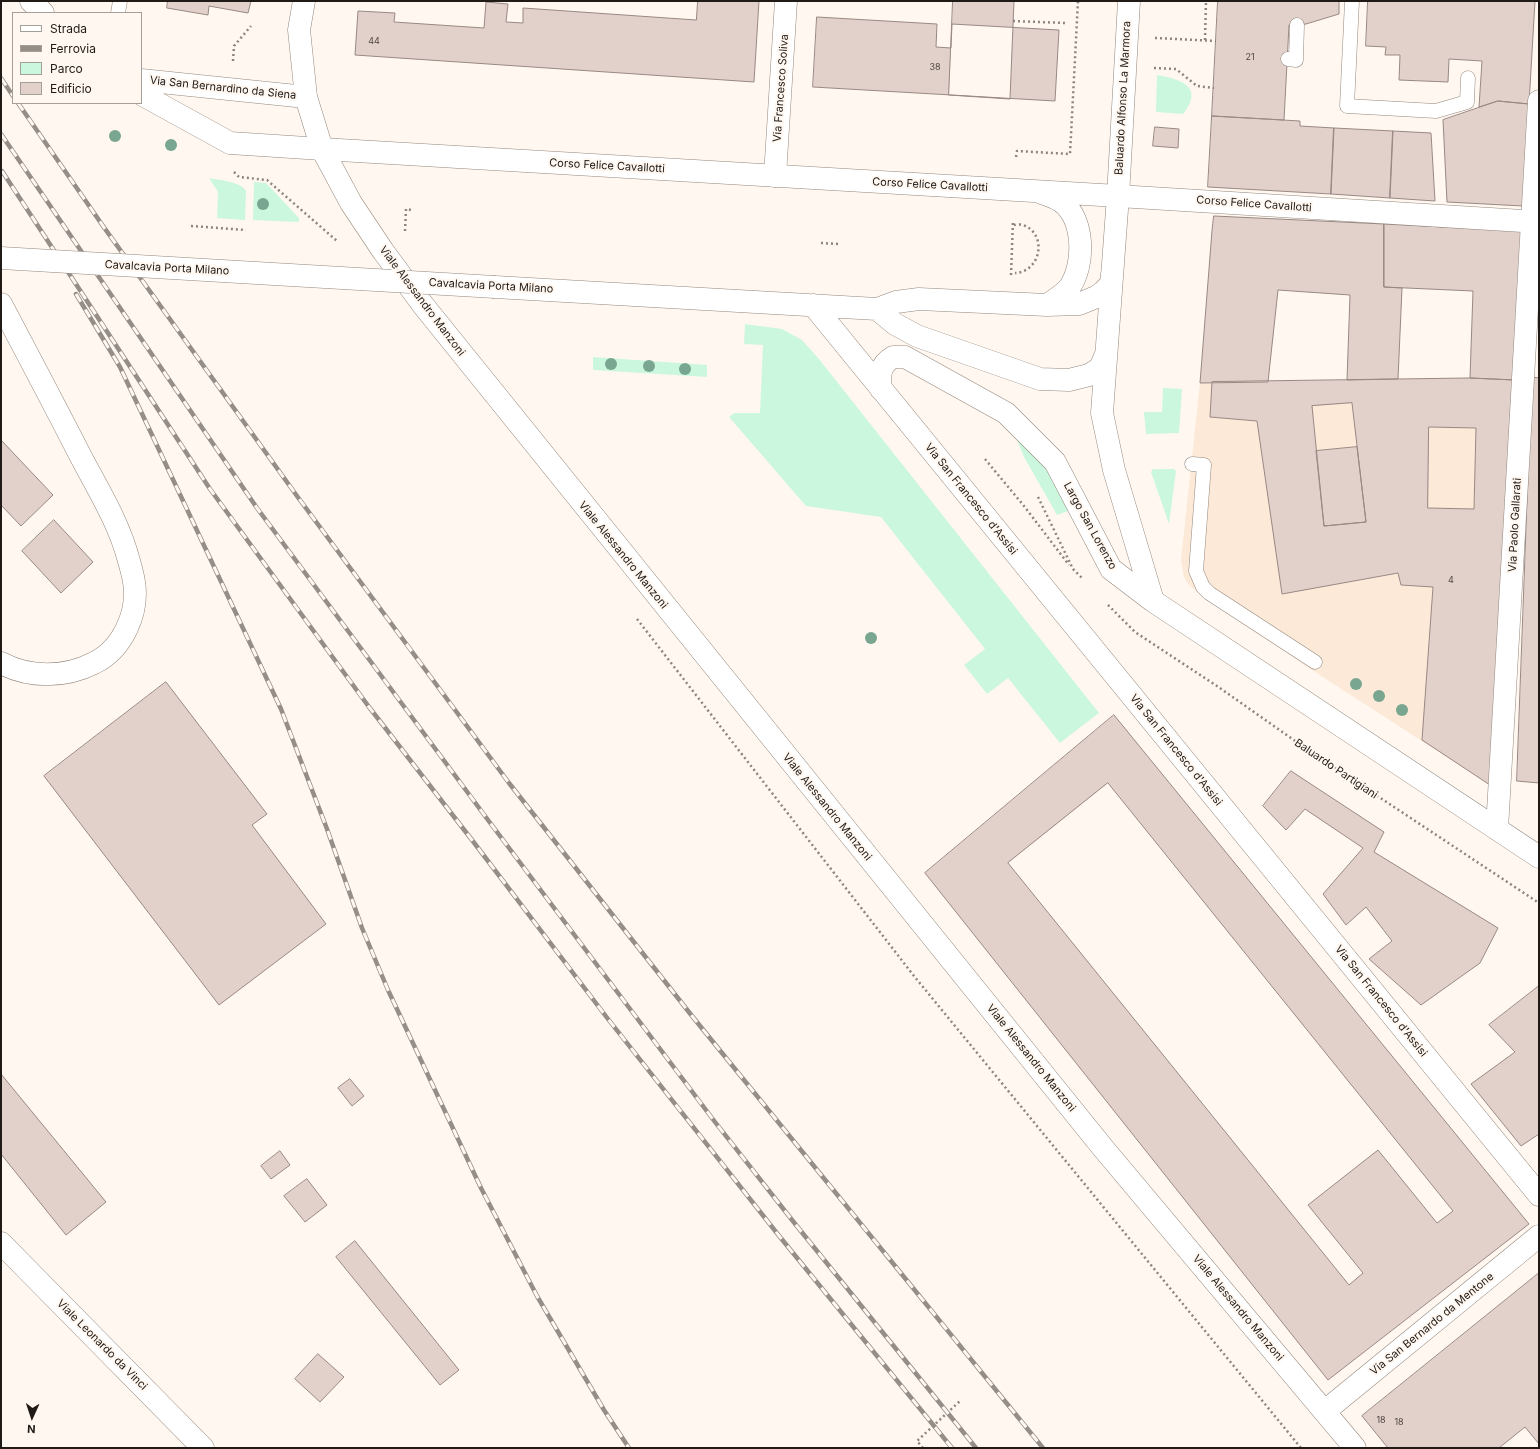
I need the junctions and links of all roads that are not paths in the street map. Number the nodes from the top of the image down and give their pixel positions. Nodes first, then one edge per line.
1 (31, 1) edge
2 (120, 1) edge
3 (304, 1) edge
4 (786, 1) edge
5 (1129, 1) edge
6 (1352, 1) edge
7 (41, 12) edge
8 (118, 12) edge
9 (1297, 24) dead end
10 (1288, 59) dead end
11 (1468, 78) dead end
12 (142, 80) edge
13 (142, 95) edge
14 (306, 97) junction
15 (1539, 101) edge
16 (322, 149) junction
17 (775, 176) junction
18 (1033, 191) junction
19 (1118, 196) junction
20 (1536, 222) edge
21 (1, 258) edge
22 (1112, 274) junction
23 (1, 304) edge
24 (813, 305) junction
25 (1047, 305) junction
26 (1070, 305) junction
27 (877, 309) junction
28 (1108, 329) junction
29 (1106, 354) junction
30 (881, 388) junction
31 (1192, 464) dead end
32 (1153, 601) junction
33 (1316, 662) dead end
34 (1, 663) edge
35 (1497, 829) junction
36 (1539, 857) edge
37 (1539, 1196) edge
38 (1539, 1236) edge
39 (1, 1242) edge
40 (1325, 1411) junction
41 (203, 1448) edge
42 (1355, 1448) edge

1 - 7 main road
2 - 8 lane
3 - 14 main road, Viale Alessandro Manzoni
4 - 17 main road, Via Francesco Soliva
5 - 19 main road, Baluardo Alfonso La Marmora
6 - 11 lane
9 - 10 lane
12 - 14 main road, Via San Bernardino da Siena
13 - 16 main road, Via San Bernardino da Siena
14 - 16 main road, Viale Alessandro Manzoni
15 - 20 main road, Via Paolo Gallarati
16 - 17 main road, Corso Felice Cavallotti
16 - 40 main road, Viale Alessandro Manzoni
17 - 18 main road, Corso Felice Cavallotti
18 - 19 main road, Corso Felice Cavallotti
18 - 25 main road
19 - 20 main road, Corso Felice Cavallotti
19 - 22 main road
20 - 35 main road, Via Paolo Gallarati
21 - 24 main road, Cavalcavia Porta Milano, bridge
22 - 26 main road
22 - 28 main road
23 - 34 main road
24 - 27 main road
24 - 30 main road, Via San Francesco d'Assisi
25 - 26 main road
25 - 27 main road
26 - 28 main road
27 - 29 main road
28 - 29 main road
29 - 32 main road
30 - 32 main road, Largo San Lorenzo
30 - 37 main road, Via San Francesco d'Assisi
31 - 33 lane
32 - 35 main road
35 - 36 main road
38 - 40 main road, Via San Bernardo da Mentone
39 - 41 main road, Viale Leonardo da Vinci
40 - 42 main road, Viale Alessandro Manzoni

